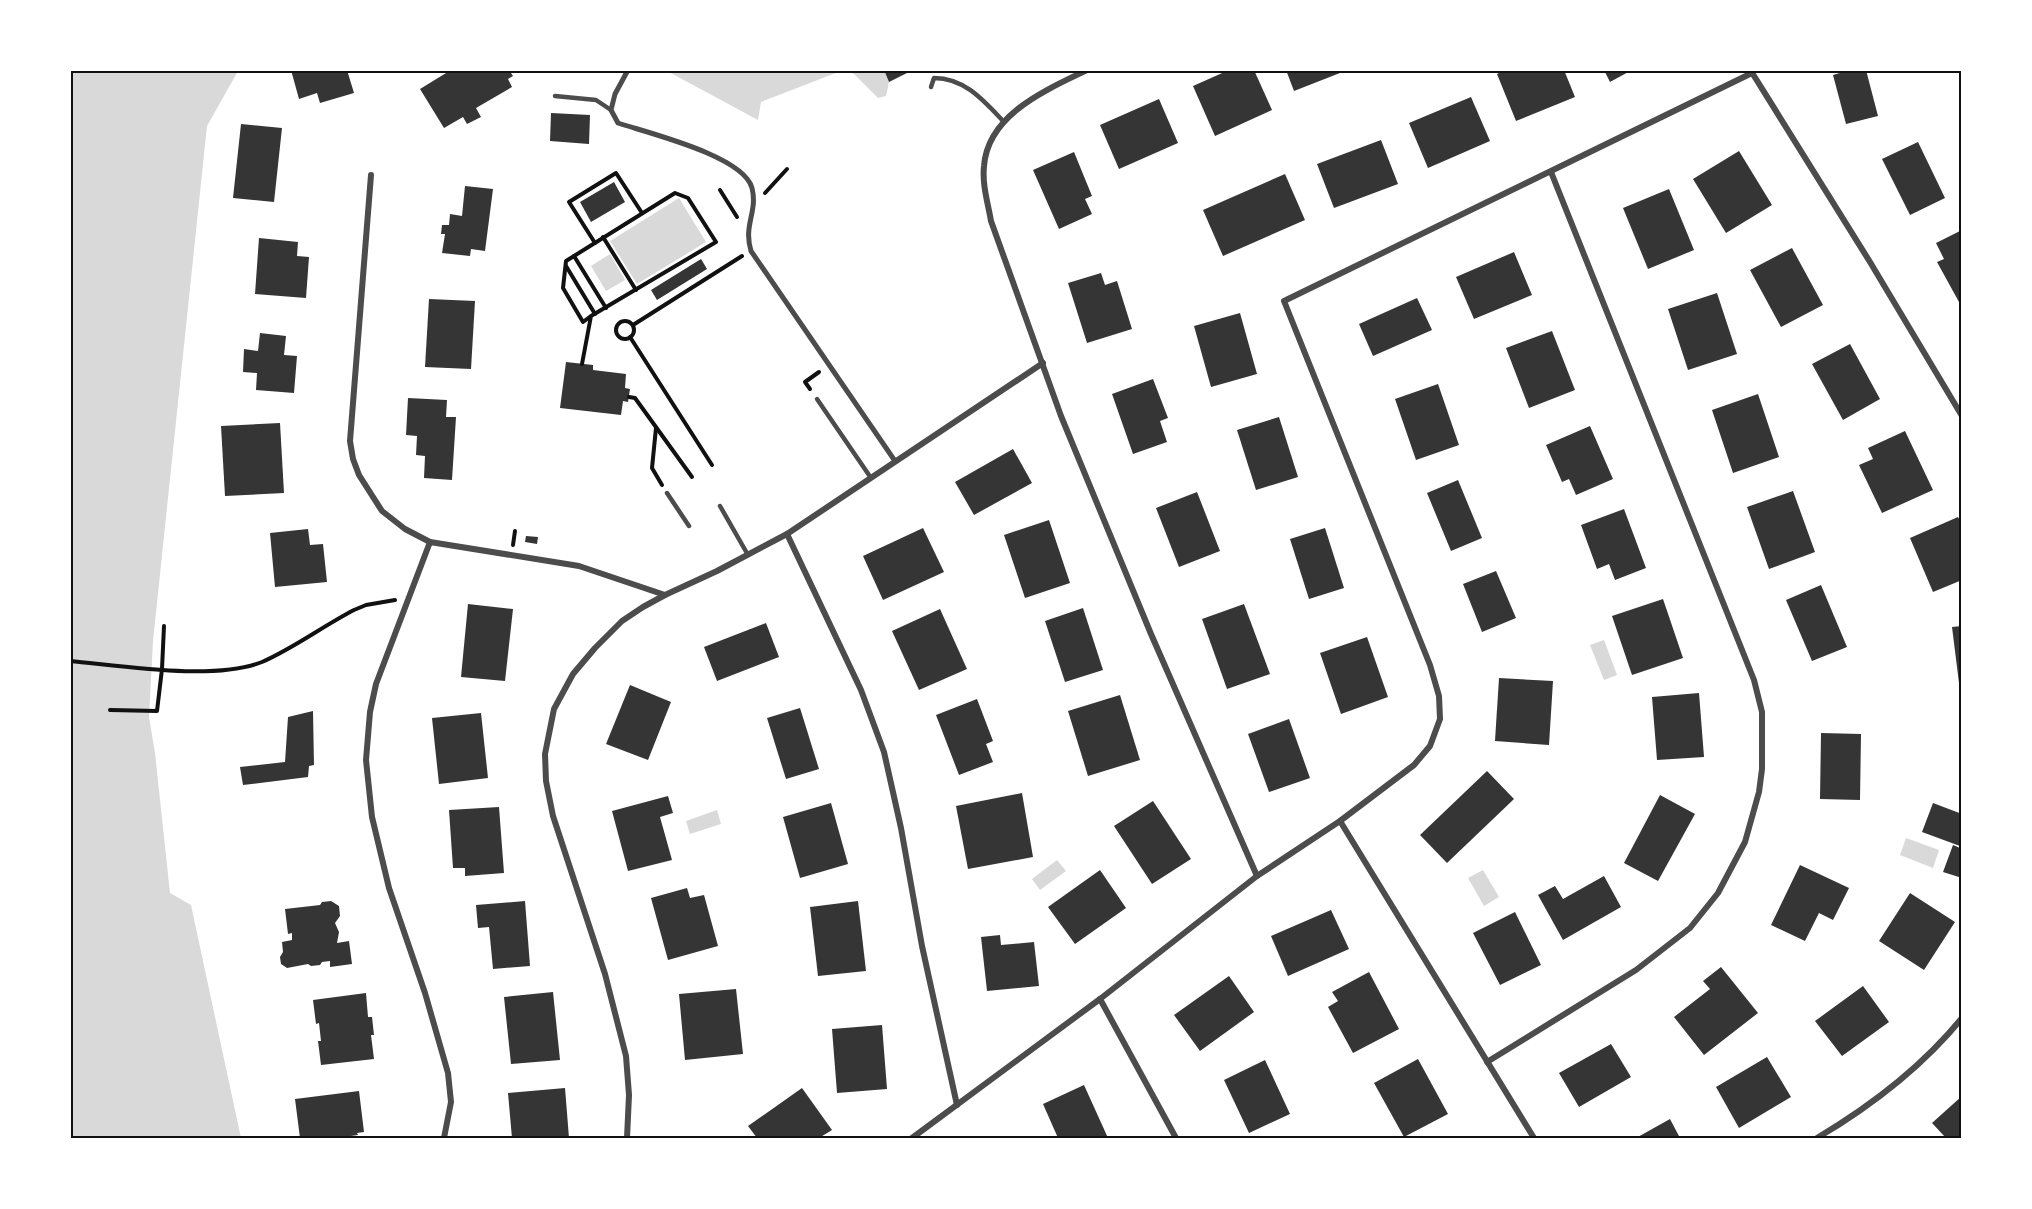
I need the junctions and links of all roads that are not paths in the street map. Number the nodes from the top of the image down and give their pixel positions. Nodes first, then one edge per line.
1 (628, 70) edge
2 (1087, 70) edge
3 (1751, 72) edge
4 (931, 87) dead end
5 (555, 96) dead end
6 (611, 110) junction
7 (1004, 122) junction
8 (1551, 172) junction
9 (371, 175) dead end
10 (1043, 363) junction
11 (817, 399) dead end
12 (1962, 416) edge
13 (895, 461) junction
14 (871, 478) junction
15 (667, 493) road end
16 (720, 506) dead end
17 (689, 526) dead end
18 (787, 534) junction
19 (430, 542) junction
20 (748, 555) junction
21 (665, 595) junction
22 (1340, 821) junction
23 (1257, 876) junction
24 (1100, 999) junction
25 (1962, 1018) edge
26 (1487, 1062) junction
27 (957, 1105) junction
28 (444, 1138) edge
29 (627, 1138) edge
30 (912, 1138) edge
31 (1176, 1138) edge
32 (1534, 1138) edge
33 (1817, 1138) edge

1 - 6 street
2 - 7 street
3 - 8 street
3 - 12 street
4 - 7 lane
5 - 6 lane
6 - 13 street
7 - 10 street
8 - 22 street
8 - 26 street
9 - 19 street
10 - 13 street
10 - 23 street
11 - 14 lane
13 - 14 street
14 - 18 street
15 - 17 lane
16 - 20 lane
18 - 20 street
18 - 27 street
19 - 21 street
19 - 28 street
20 - 21 street
21 - 29 street
22 - 23 street
22 - 26 street
23 - 24 street
24 - 27 street
24 - 31 street
25 - 33 street
26 - 32 street
27 - 30 street

